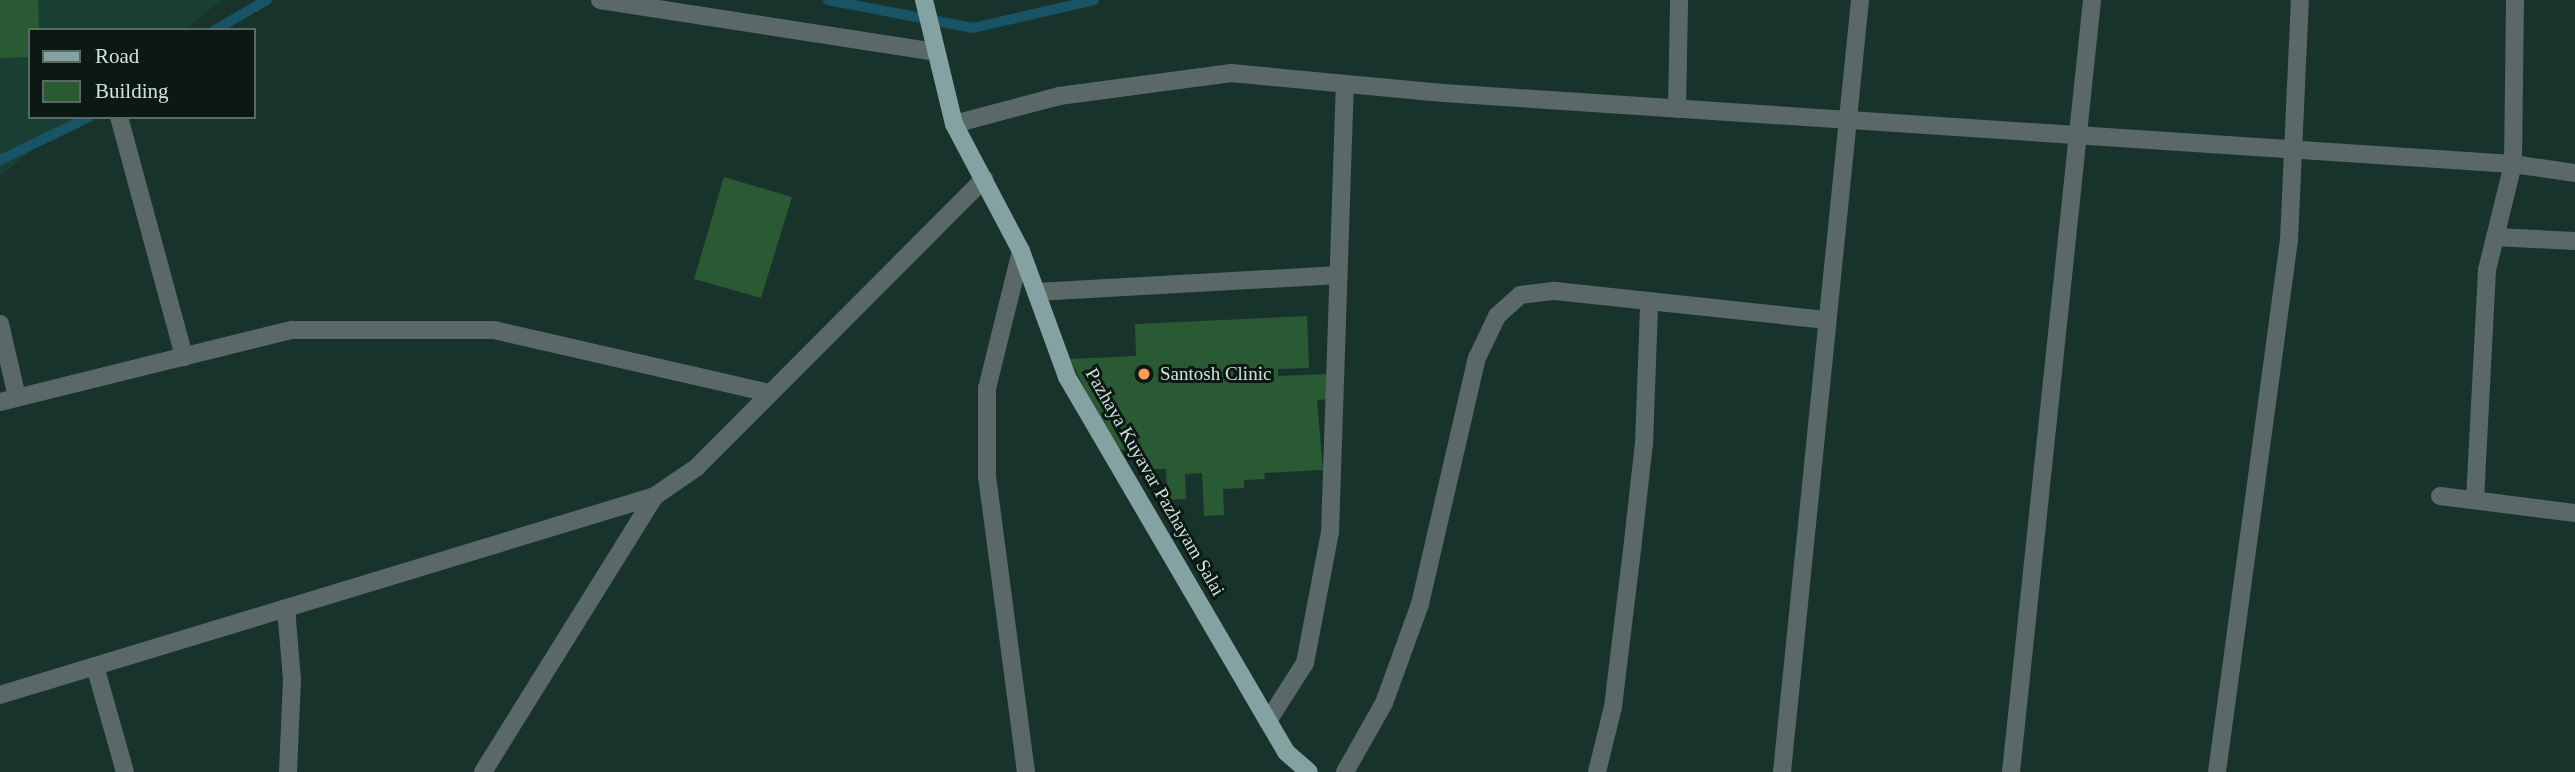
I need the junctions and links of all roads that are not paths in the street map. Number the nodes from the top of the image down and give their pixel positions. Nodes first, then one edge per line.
1 (600, 0) edge
2 (924, 0) edge
3 (1679, 0) edge
4 (1860, 0) edge
5 (2092, 0) edge
6 (2300, 0) edge
7 (2515, 0) edge
8 (935, 52) junction
9 (1345, 84) junction
10 (1677, 109) junction
11 (120, 119) edge
12 (1848, 120) junction
13 (954, 124) junction
14 (2075, 135) junction
15 (2294, 151) junction
16 (2513, 163) junction
17 (2575, 173) edge
18 (984, 179) junction
19 (2495, 237) junction
20 (2575, 241) edge
21 (1021, 251) junction
22 (1339, 275) junction
23 (1036, 292) junction
24 (1649, 305) junction
25 (1827, 320) junction
26 (0, 324) edge
27 (184, 357) junction
28 (768, 393) junction
29 (8, 399) edge
30 (655, 496) junction
31 (2440, 496) dead end
32 (2475, 500) junction
33 (2575, 513) edge
34 (286, 608) junction
35 (95, 667) junction
36 (0, 695) edge
37 (1268, 721) junction
38 (125, 772) edge
39 (288, 772) edge
40 (483, 772) edge
41 (1026, 772) edge
42 (1309, 772) edge
43 (1345, 772) edge
44 (1597, 772) edge
45 (1782, 772) edge
46 (2011, 772) edge
47 (2217, 772) edge

1 - 8 street
2 - 8 main road, Pazhaya Kuyavar Pazhayam Salai
3 - 10 street
4 - 12 street
5 - 14 street
6 - 15 street
7 - 16 street
8 - 13 main road, Pazhaya Kuyavar Pazhayam Salai
9 - 10 street
9 - 13 street
9 - 22 street
10 - 12 street
11 - 27 street
12 - 14 street
12 - 25 street
13 - 18 main road, Pazhaya Kuyavar Pazhayam Salai
14 - 15 street
14 - 46 street
15 - 16 street
15 - 47 street
16 - 17 street
16 - 19 street
18 - 21 main road, Pazhaya Kuyavar Pazhayam Salai
18 - 28 street
19 - 20 street
19 - 32 street
21 - 23 main road, Pazhaya Kuyavar Pazhayam Salai
21 - 41 street
22 - 23 street
22 - 37 street
23 - 37 main road, Pazhaya Kuyavar Pazhayam Salai
24 - 25 street
24 - 43 street
24 - 44 street
25 - 45 street
26 - 29 street
27 - 28 street
27 - 29 street
28 - 30 street
30 - 34 street
30 - 40 street
31 - 32 street
32 - 33 street
34 - 35 street
34 - 39 street
35 - 36 street
35 - 38 street
37 - 42 main road, Pazhaya Kuyavar Pazhayam Salai

